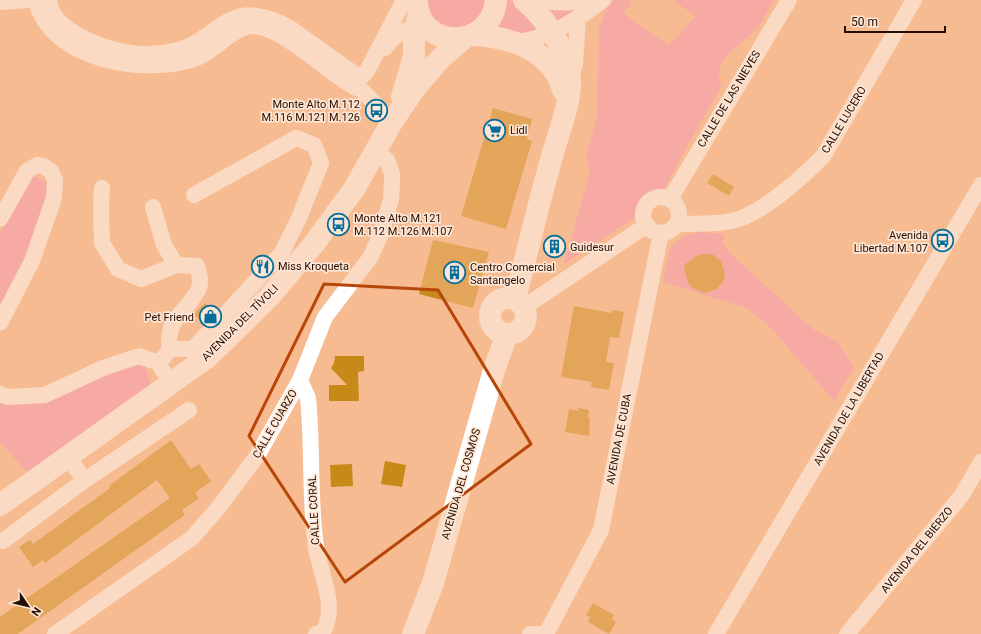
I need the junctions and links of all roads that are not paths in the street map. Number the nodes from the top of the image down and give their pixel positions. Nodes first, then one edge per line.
1 (28, 0) edge
2 (36, 0) edge
3 (49, 0) edge
4 (496, 0) edge
5 (524, 0) edge
6 (536, 0) edge
7 (594, 0) edge
8 (603, 0) edge
9 (789, 0) edge
10 (914, 0) edge
11 (0, 2) edge
12 (417, 14) edge
13 (578, 18) junction
14 (551, 31) junction
15 (469, 36) junction
16 (518, 42) junction
17 (570, 80) junction
18 (362, 90) junction
19 (562, 120) junction
20 (392, 122) junction
21 (376, 151) junction
22 (981, 184) edge
23 (102, 188) dead end
24 (194, 194) dead end
25 (670, 199) junction
26 (154, 207) dead end
27 (0, 219) edge
28 (676, 224) junction
29 (654, 229) junction
30 (176, 265) junction
31 (520, 303) junction
32 (0, 323) edge
33 (507, 334) junction
34 (170, 349) junction
35 (160, 362) junction
36 (300, 380) junction
37 (168, 386) junction
38 (0, 394) edge
39 (189, 410) dead end
40 (68, 458) junction
41 (981, 462) edge
42 (85, 480) junction
43 (0, 505) edge
44 (3, 541) dead end
45 (55, 634) edge
46 (316, 634) edge
47 (413, 634) edge
48 (530, 634) edge
49 (542, 634) edge
50 (546, 634) edge
51 (716, 634) edge
52 (847, 634) edge

1 - 11 street
2 - 18 street
3 - 12 street
4 - 15 street, AVENIDA DEL TÍVOLI
5 - 14 street
6 - 7 street
8 - 13 street
9 - 25 street, CALLE DE LAS NIEVES
10 - 28 street, CALLE LUCERO
12 - 15 street
12 - 18 street
12 - 20 street, AVENIDA DEL TÍVOLI
13 - 14 street
13 - 17 street
14 - 16 street
14 - 17 street
15 - 16 street
15 - 20 street, AVENIDA DEL TÍVOLI
16 - 19 street
17 - 19 street
18 - 20 street
19 - 31 street
20 - 21 street, AVENIDA DEL TÍVOLI
21 - 36 street, CALLE CUARZO
21 - 37 street, AVENIDA DEL TÍVOLI
22 - 51 street, AVENIDA DE LA LIBERTAD
23 - 30 street
24 - 34 street
25 - 28 street
25 - 29 street
26 - 30 street
27 - 32 street
28 - 29 street
29 - 31 street
29 - 50 street, AVENIDA DE CUBA
30 - 34 street
31 - 33 street
31 - 33 street
33 - 47 street, AVENIDA DEL COSMOS
34 - 35 street
35 - 37 street
35 - 38 street
36 - 45 street, CALLE CUARZO
36 - 46 street, CALLE CORAL
37 - 40 street, AVENIDA DEL TÍVOLI
39 - 42 street
40 - 42 street
40 - 43 street, AVENIDA DEL TÍVOLI
41 - 52 street, AVENIDA DEL BIERZO
42 - 44 street
48 - 49 street

